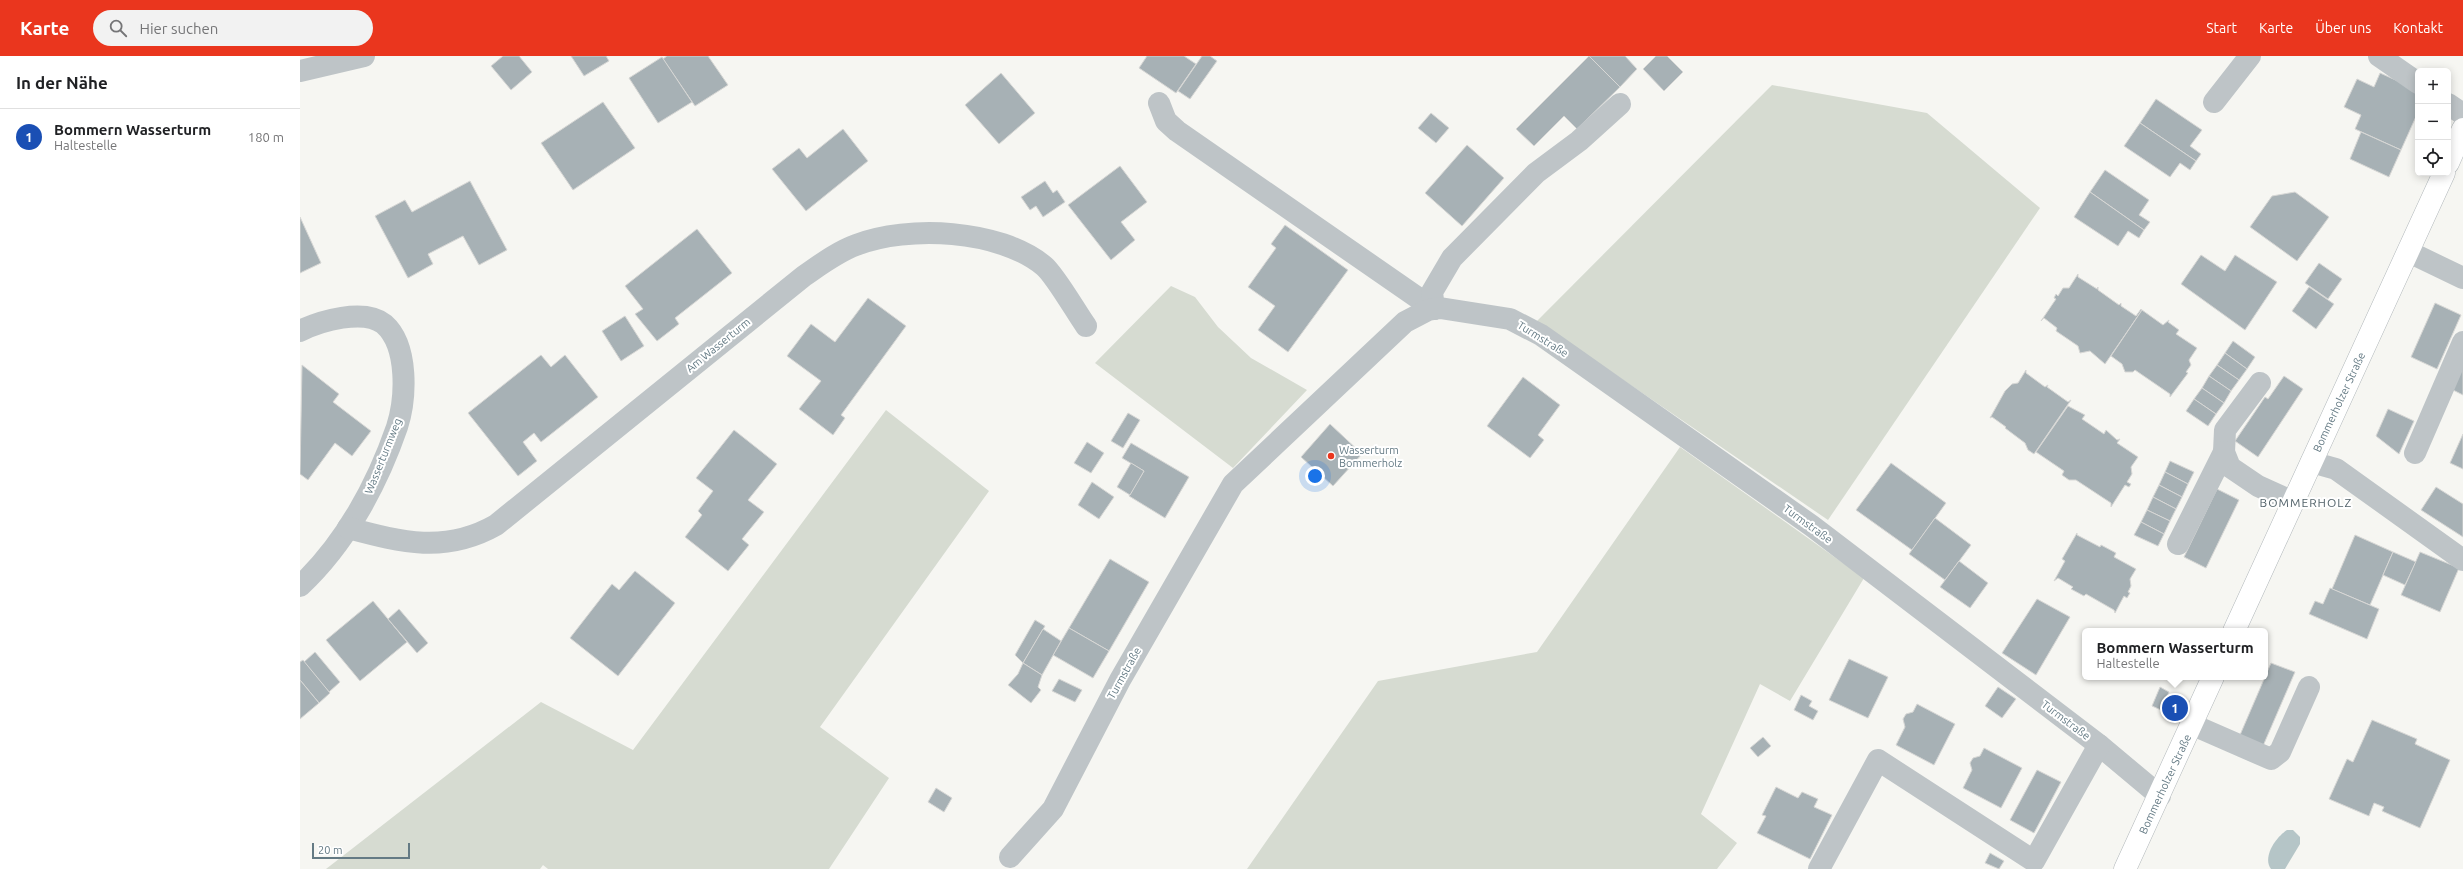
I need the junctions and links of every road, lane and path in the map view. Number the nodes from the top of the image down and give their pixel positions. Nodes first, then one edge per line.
1 (364, 56) edge
2 (2250, 56) edge
3 (2378, 56) edge
4 (300, 71) edge
5 (2415, 81) edge
6 (2214, 102) dead end
7 (1159, 103) dead end
8 (1620, 104) dead end
9 (2451, 106) edge
10 (2463, 114) edge
11 (2463, 129) edge
12 (2451, 156) edge
13 (2443, 176) edge
14 (2409, 252) junction
15 (2463, 278) edge
16 (1431, 310) junction
17 (1086, 326) dead end
18 (300, 331) edge
19 (2463, 342) edge
20 (2260, 383) dead end
21 (2224, 452) junction
22 (2415, 453) dead end
23 (2311, 462) junction
24 (2293, 502) junction
25 (348, 528) junction
26 (2178, 544) dead end
27 (2463, 560) edge
28 (300, 586) edge
29 (2235, 628) edge
30 (2212, 680) edge
31 (2308, 687) dead end
32 (2193, 725) junction
33 (2099, 745) junction
34 (2160, 796) junction
35 (1010, 858) dead end
36 (1819, 869) edge
37 (2125, 869) edge

1 - 4 street
2 - 6 street
3 - 5 street
7 - 16 street
8 - 16 street
9 - 10 street
11 - 12 main road
13 - 14 main road, Bommerholzer Straße
14 - 15 street
14 - 23 main road, Bommerholzer Straße
16 - 33 street, Turmstraße
16 - 35 street, Turmstraße
17 - 25 street, Am Wasserturm
18 - 25 street, Wasserturmweg
19 - 22 street
20 - 21 street
21 - 24 street
21 - 26 street
23 - 24 main road, Bommerholzer Straße
23 - 27 street
24 - 29 main road, Bommerholzer Straße
25 - 28 street, Wasserturmweg
30 - 32 main road, Bommerholzer Straße
31 - 32 street
32 - 34 main road, Bommerholzer Straße
33 - 34 street, Turmstraße
33 - 36 street
34 - 37 main road, Bommerholzer Straße

